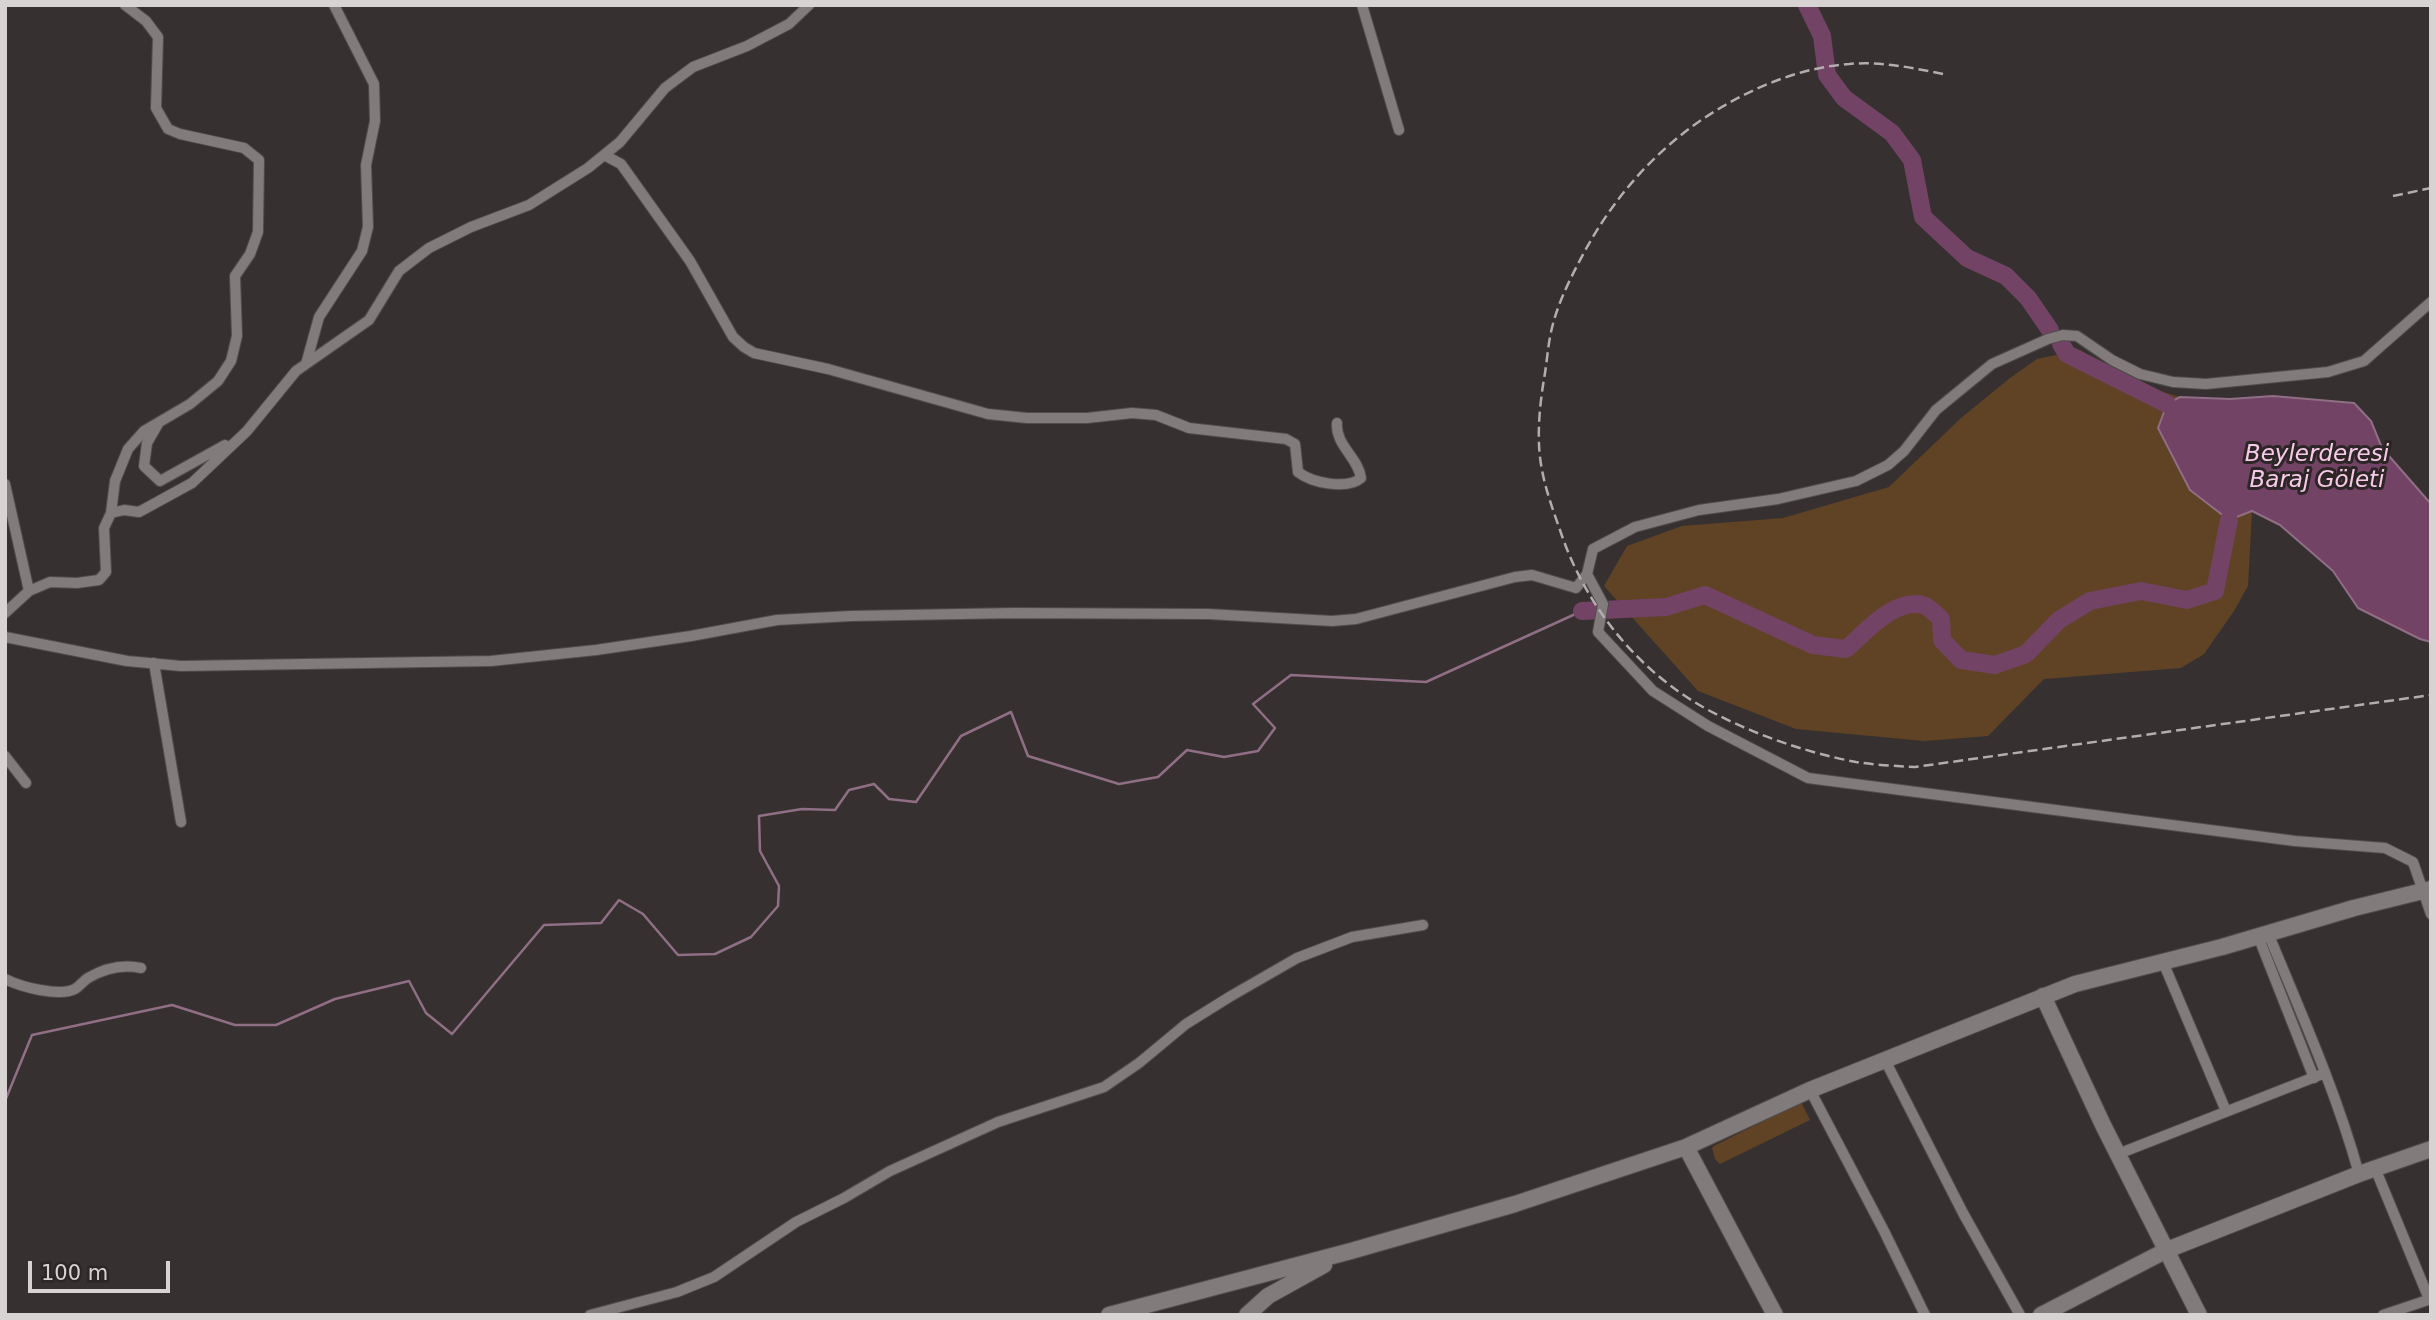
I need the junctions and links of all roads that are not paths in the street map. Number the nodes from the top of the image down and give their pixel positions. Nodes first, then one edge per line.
1 (125, 5) edge
2 (334, 5) edge
3 (809, 5) edge
4 (1362, 5) edge
5 (1399, 130) dead end
6 (604, 155) junction
7 (2431, 302) edge
8 (306, 364) junction
9 (159, 423) junction
10 (1337, 423) dead end
11 (237, 439) junction
12 (5, 484) edge
13 (111, 513) junction
14 (1587, 574) junction
15 (29, 591) junction
16 (5, 613) edge
17 (5, 637) edge
18 (154, 663) junction
19 (5, 756) edge
20 (26, 783) dead end
21 (181, 822) dead end
22 (2427, 890) edge
23 (2431, 914) edge
24 (1423, 925) dead end
25 (2263, 935) junction
26 (2162, 962) junction
27 (141, 968) dead end
28 (5, 979) edge
29 (2043, 996) junction
30 (1885, 1060) junction
31 (2325, 1073) junction
32 (2314, 1078) junction
33 (1810, 1090) junction
34 (2226, 1111) junction
35 (1686, 1147) junction
36 (2431, 1149) edge
37 (2118, 1154) junction
38 (2367, 1171) junction
39 (1351, 1251) junction
40 (2167, 1251) junction
41 (2430, 1299) edge
42 (590, 1315) edge
43 (1109, 1315) edge
44 (1247, 1315) edge
45 (1775, 1315) edge
46 (1925, 1315) edge
47 (2020, 1315) edge
48 (2041, 1315) edge
49 (2199, 1315) edge
50 (2383, 1315) edge

1 - 9 street
2 - 8 street
3 - 6 street
4 - 5 street
6 - 8 street
6 - 10 street
7 - 14 street
8 - 11 street
9 - 11 street
9 - 13 street
11 - 13 street
12 - 15 street
13 - 15 street
14 - 18 street
14 - 22 street
15 - 16 street
17 - 18 street
18 - 21 street
19 - 20 street
22 - 23 street
22 - 25 main road
24 - 42 street
25 - 26 main road
25 - 31 street
25 - 32 street
26 - 29 main road
26 - 34 street
27 - 28 street
29 - 30 main road
29 - 37 main road
30 - 33 main road
30 - 47 street
31 - 32 street
31 - 38 street
32 - 34 street
33 - 35 main road
33 - 46 street
34 - 37 street
35 - 39 main road
35 - 45 main road
36 - 38 main road
37 - 40 main road
38 - 40 main road
38 - 41 street
39 - 43 main road
39 - 44 main road
40 - 48 main road
40 - 49 main road
41 - 50 street

